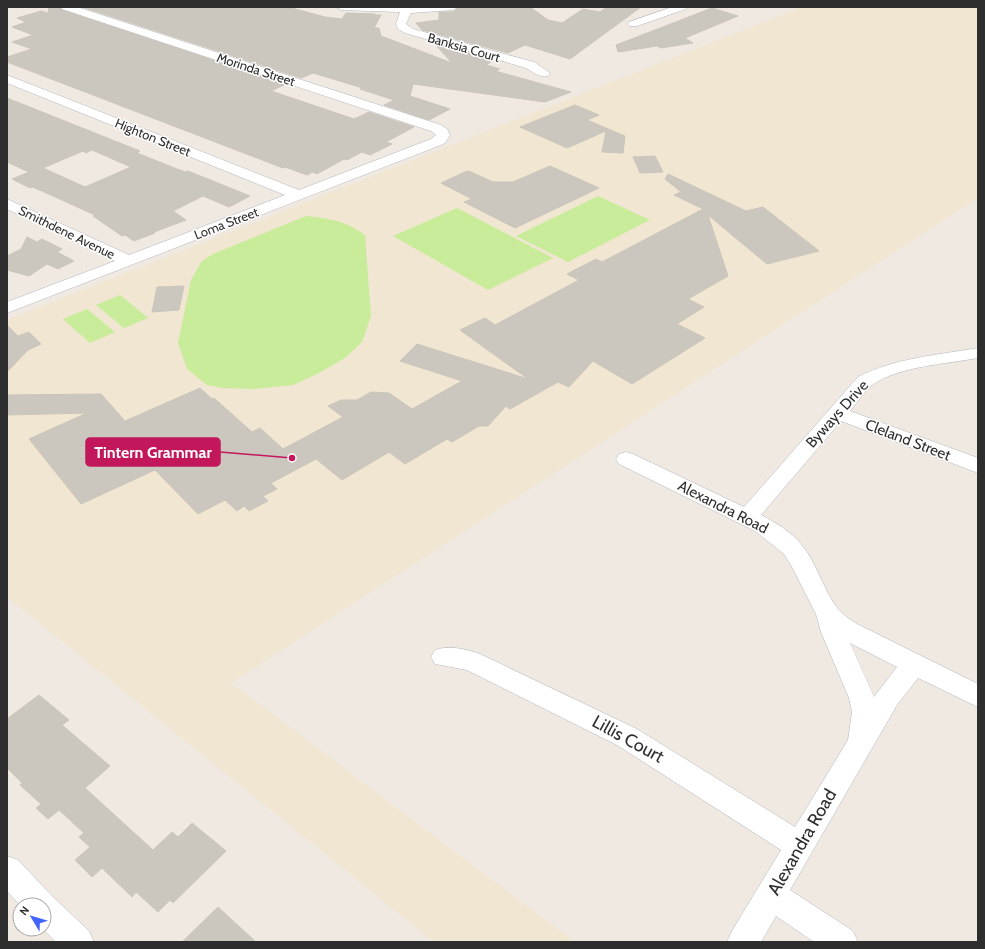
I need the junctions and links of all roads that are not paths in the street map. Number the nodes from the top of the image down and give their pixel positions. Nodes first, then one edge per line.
1 (66, 7) edge
2 (341, 7) edge
3 (453, 7) edge
4 (682, 7) edge
5 (407, 9) junction
6 (633, 24) dead end
7 (544, 73) dead end
8 (7, 79) edge
9 (444, 135) joint
10 (298, 195) junction
11 (7, 203) edge
12 (126, 261) junction
13 (7, 308) edge
14 (978, 353) edge
15 (838, 413) junction
16 (626, 459) dead end
17 (978, 466) edge
18 (747, 517) junction
19 (828, 614) junction
20 (444, 657) dead end
21 (914, 664) junction
22 (978, 696) edge
23 (861, 742) junction
24 (800, 846) junction
25 (7, 870) edge
26 (771, 895) junction
27 (33, 897) edge
28 (52, 916) edge
29 (78, 942) edge
30 (744, 942) edge
31 (842, 942) edge

1 - 9 street, Morinda Street
2 - 5 street
3 - 5 street
4 - 6 street
5 - 7 street, Banksia Court
8 - 10 street, Highton Street
9 - 10 street, Loma Street
10 - 12 street, Loma Street
11 - 12 street, Smithdene Avenue
12 - 13 street, Loma Street
14 - 15 street, Byways Drive
15 - 17 street, Cleland Street
15 - 18 street, Byways Drive
16 - 18 street, Alexandra Road
18 - 19 street, Alexandra Road
19 - 21 street, Alexandra Road
19 - 23 street, Alexandra Road
20 - 24 street, Lillis Court
21 - 22 street
21 - 23 street, Alexandra Road
23 - 24 street, Alexandra Road
24 - 26 street, Alexandra Road
25 - 27 street
26 - 30 street, Alexandra Road
26 - 31 street
28 - 29 street

